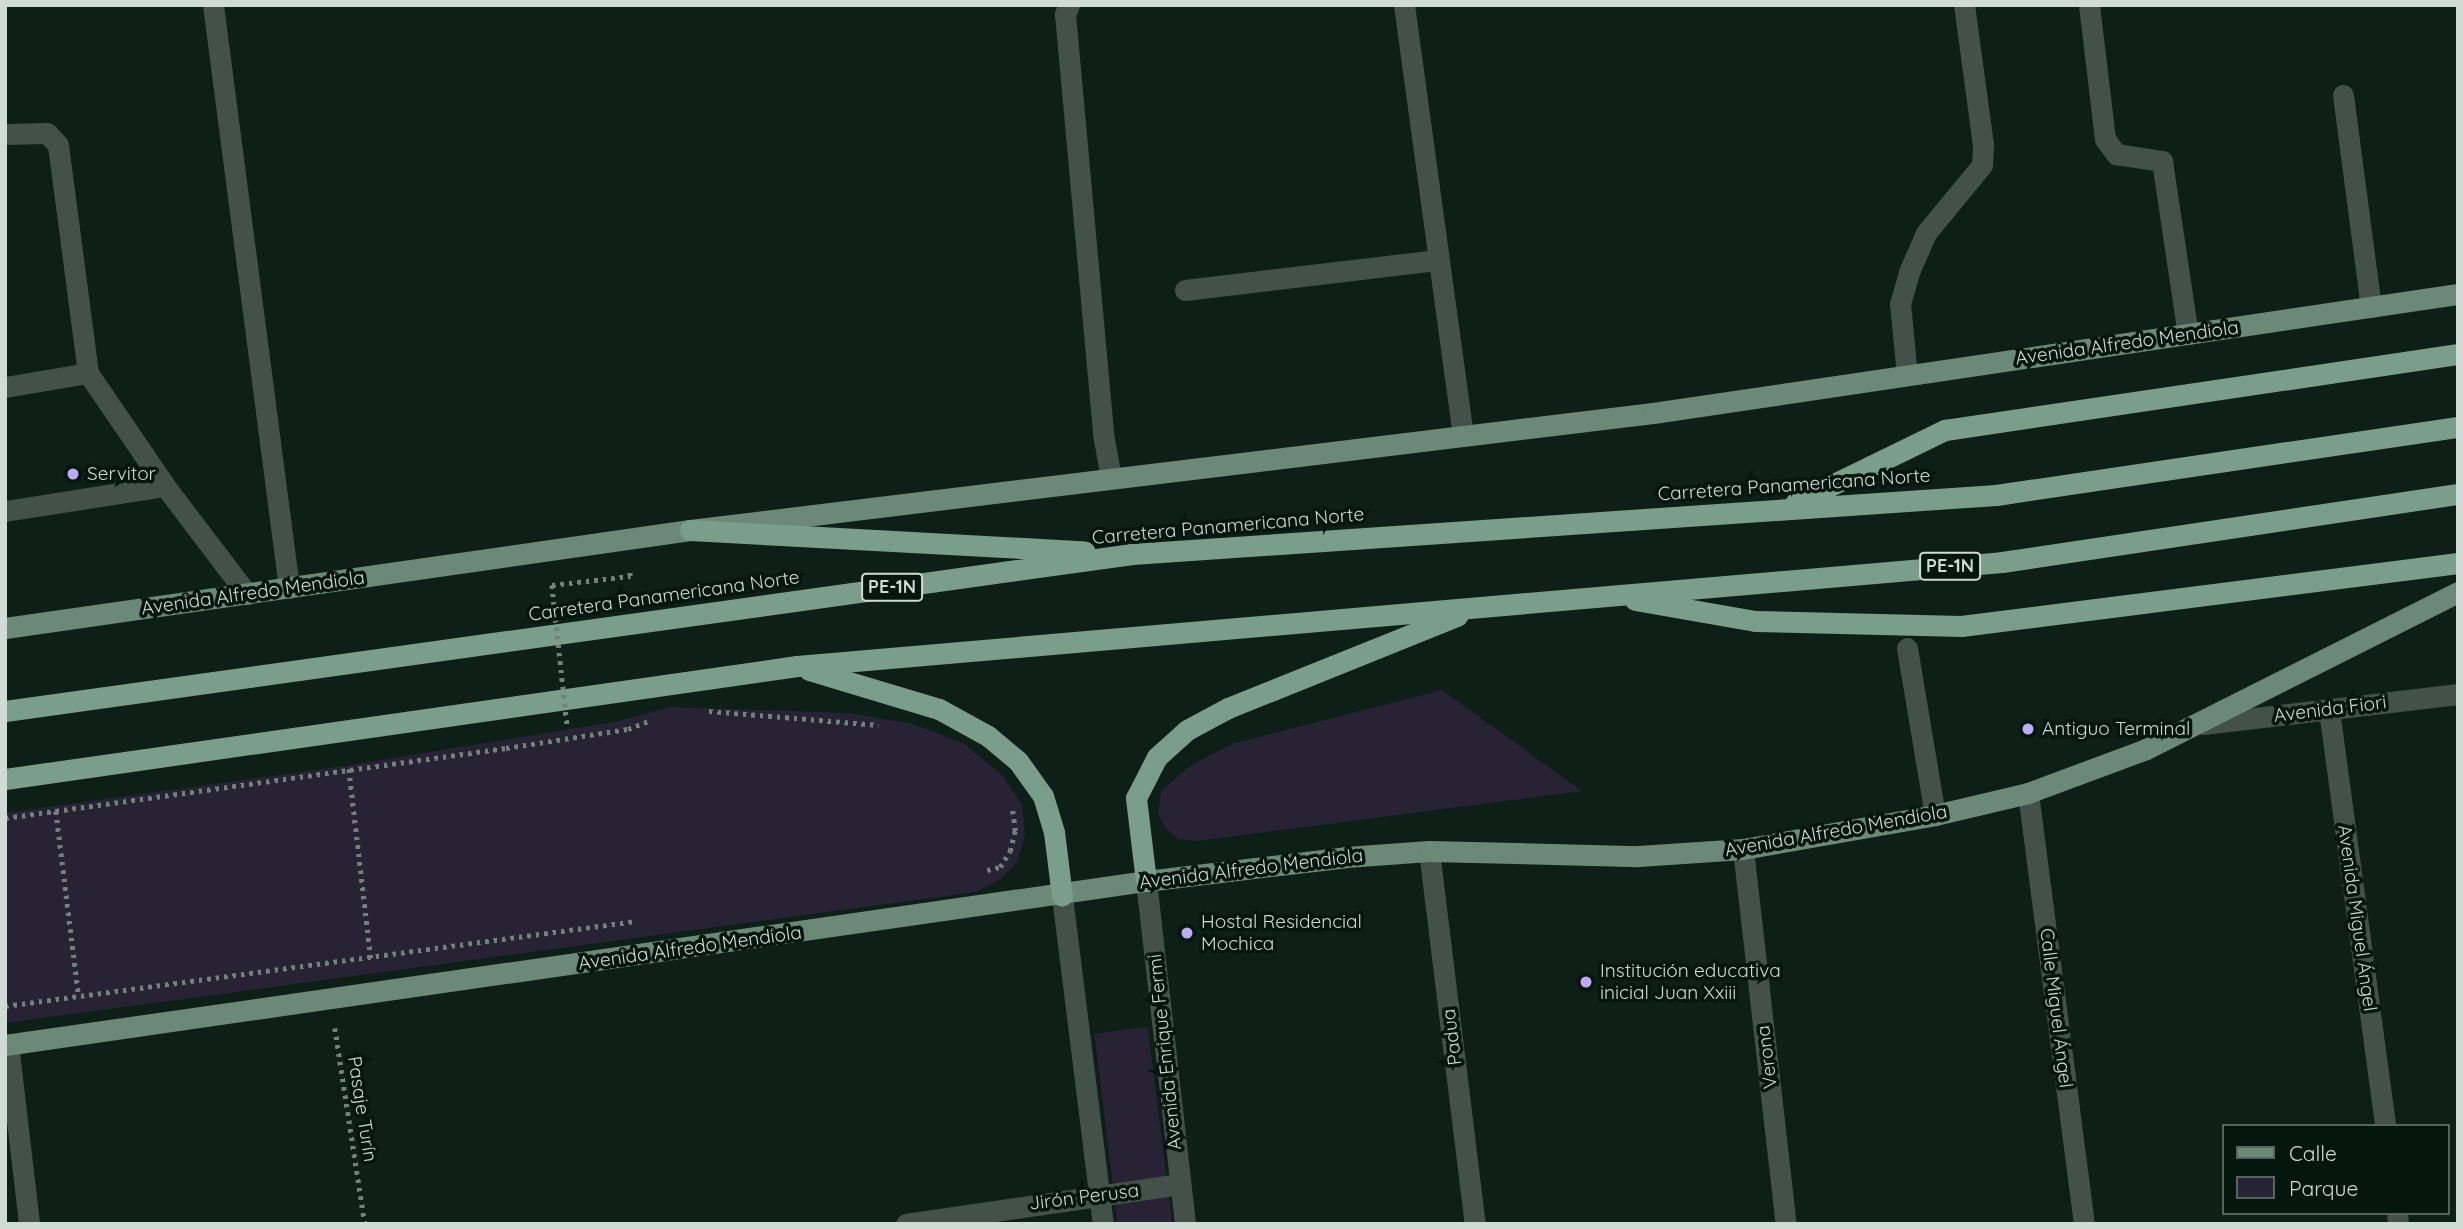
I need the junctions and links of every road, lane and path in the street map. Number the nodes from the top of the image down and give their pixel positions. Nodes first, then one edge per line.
1 (213, 5) edge
2 (1069, 5) edge
3 (1404, 5) edge
4 (1964, 5) edge
5 (2089, 5) edge
6 (2343, 95) dead end
7 (5, 134) edge
8 (1438, 260) junction
9 (1185, 290) dead end
10 (2458, 294) edge
11 (2371, 307) junction
12 (2188, 334) junction
13 (2458, 354) edge
14 (88, 373) junction
15 (1907, 375) junction
16 (5, 387) edge
17 (2458, 427) edge
18 (1463, 436) junction
19 (1111, 478) junction
20 (165, 486) junction
21 (2458, 494) edge
22 (1783, 508) junction
23 (5, 509) edge
24 (690, 530) junction
25 (1132, 554) junction
26 (2458, 563) edge
27 (630, 576) dead end
28 (289, 588) junction
29 (2458, 592) edge
30 (247, 594) junction
31 (1606, 595) junction
32 (1480, 607) junction
33 (5, 628) edge
34 (1907, 648) dead end
35 (797, 666) junction
36 (2458, 694) edge
37 (2329, 709) junction
38 (5, 710) edge
39 (695, 711) dead end
40 (659, 715) dead end
41 (567, 724) dead end
42 (2203, 724) junction
43 (882, 725) dead end
44 (349, 769) junction
45 (5, 779) edge
46 (2028, 793) junction
47 (1008, 799) dead end
48 (56, 811) junction
49 (1935, 815) junction
50 (5, 818) edge
51 (1743, 849) junction
52 (1429, 851) junction
53 (973, 874) dead end
54 (1146, 881) junction
55 (1062, 896) junction
56 (645, 919) dead end
57 (371, 957) junction
58 (372, 966) dead end
59 (79, 997) junction
60 (330, 999) junction
61 (5, 1006) edge
62 (80, 1006) dead end
63 (7, 1045) edge
64 (2385, 1124) edge
65 (1180, 1184) junction
66 (1099, 1197) junction
67 (29, 1224) edge
68 (365, 1224) edge
69 (906, 1224) edge
70 (1103, 1224) edge
71 (1185, 1224) edge
72 (1475, 1224) edge
73 (1786, 1224) edge
74 (2084, 1224) edge

1 - 28 street
2 - 19 street
3 - 8 street
4 - 15 street
5 - 12 street
6 - 11 street
7 - 14 street
8 - 9 street
8 - 18 street
10 - 11 main road, Avenida Alfredo Mendiola
11 - 12 main road, Avenida Alfredo Mendiola
12 - 15 main road, Avenida Alfredo Mendiola
13 - 22 highway
14 - 16 street
14 - 20 street
15 - 18 main road, Avenida Alfredo Mendiola
17 - 22 highway, Carretera Panamericana Norte / PE-1N
18 - 19 main road, Avenida Alfredo Mendiola
19 - 24 main road, Avenida Alfredo Mendiola
20 - 23 street
20 - 30 street
21 - 31 highway, PE-1N
22 - 25 highway, Carretera Panamericana Norte / PE-1N
24 - 25 highway
24 - 28 main road, Avenida Alfredo Mendiola
25 - 38 highway, Carretera Panamericana Norte / PE-1N
26 - 31 highway
27 - 41 path, bridge
28 - 30 main road, Avenida Alfredo Mendiola
29 - 42 main road, Avenida Alfredo Mendiola
30 - 33 main road, Avenida Alfredo Mendiola
31 - 32 highway, PE-1N
32 - 35 highway, PE-1N
32 - 54 highway
34 - 49 street
35 - 45 highway, PE-1N
35 - 55 highway
36 - 37 street, Avenida Fiori
37 - 42 street, Avenida Fiori
37 - 64 street, Avenida Miguel Ángel
39 - 43 path
40 - 44 path
42 - 46 main road, Avenida Alfredo Mendiola
44 - 48 path
44 - 57 path
46 - 49 main road, Avenida Alfredo Mendiola
46 - 74 street, Calle Miguel Ángel
47 - 53 path
48 - 50 path
48 - 59 path
49 - 51 main road, Avenida Alfredo Mendiola
51 - 52 main road, Avenida Alfredo Mendiola
51 - 73 street, Verona
52 - 54 main road, Avenida Alfredo Mendiola
52 - 72 street, Padua
54 - 55 main road, Avenida Alfredo Mendiola
54 - 65 street, Avenida Enrique Fermi
55 - 60 main road, Avenida Alfredo Mendiola
55 - 66 street
56 - 57 path
57 - 58 path
57 - 59 path
59 - 61 path
59 - 62 path
60 - 63 main road, Avenida Alfredo Mendiola
60 - 68 path, Pasaje Turín
63 - 67 street
65 - 66 street, Jirón Perusa
65 - 71 street, Avenida Enrique Fermi
66 - 69 street, Jirón Perusa
66 - 70 street

